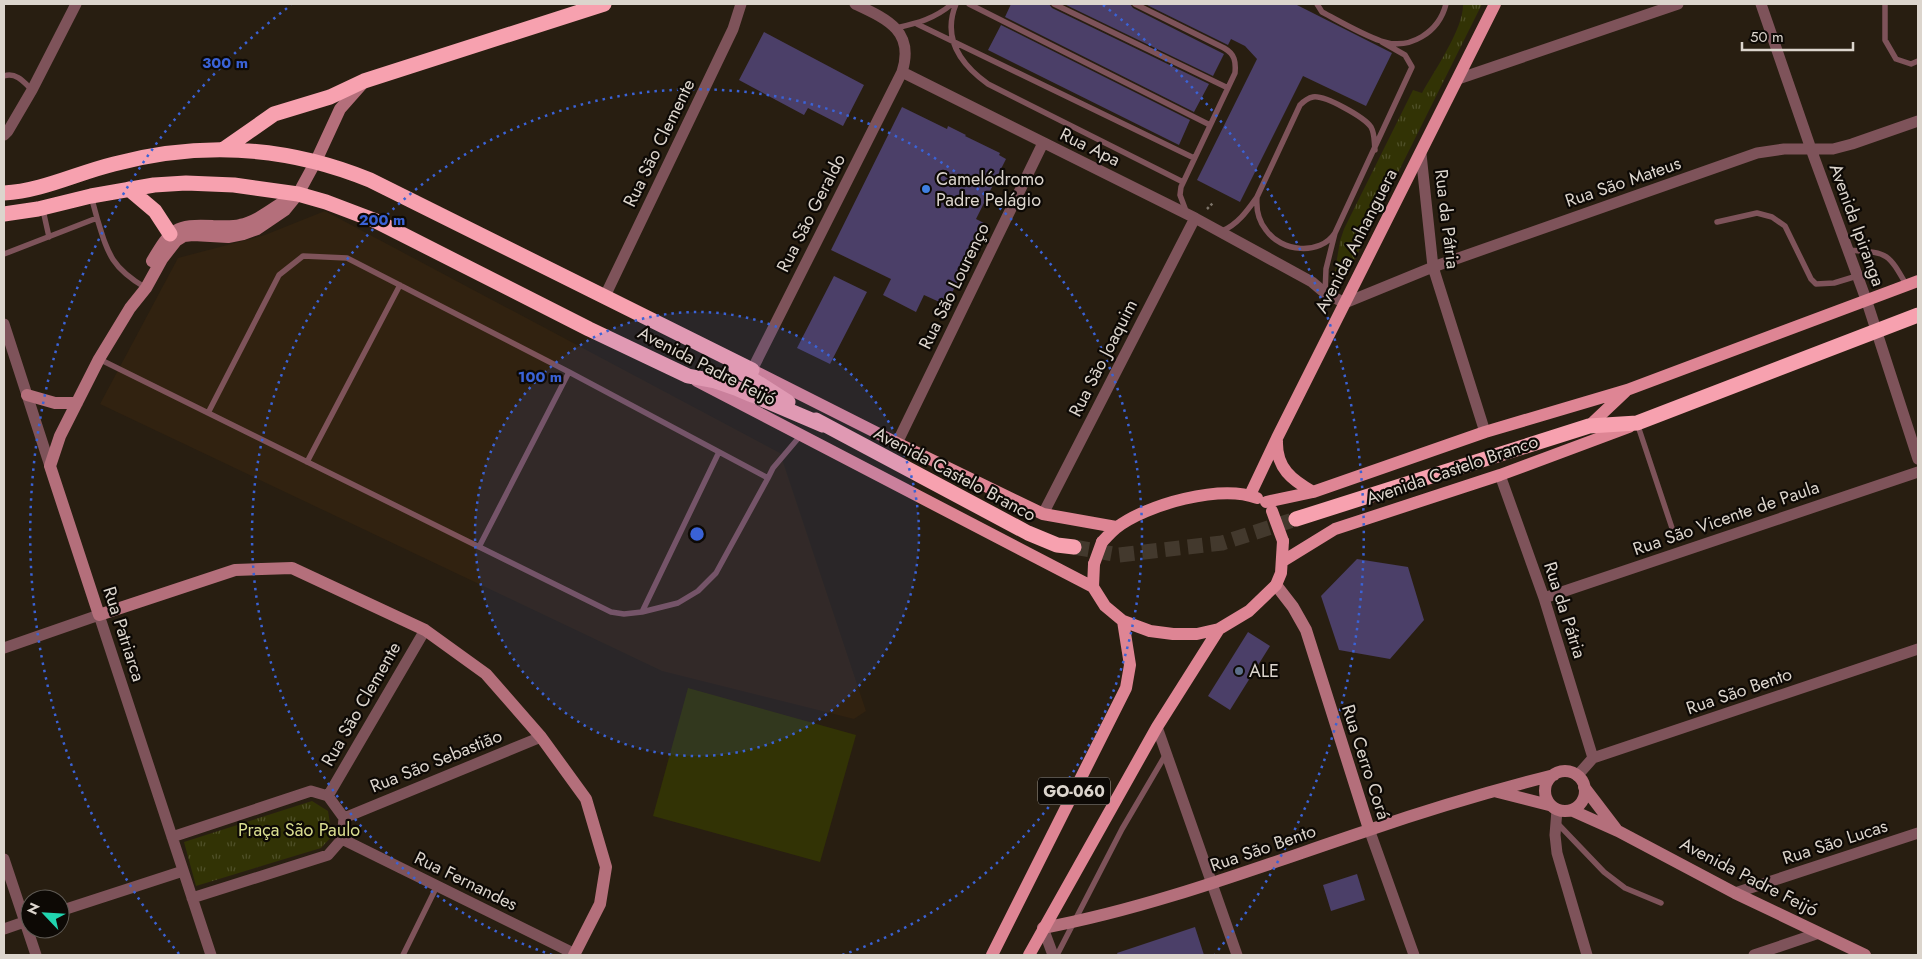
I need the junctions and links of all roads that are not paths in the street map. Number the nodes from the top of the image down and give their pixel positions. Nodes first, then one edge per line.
1 (76, 4) edge
2 (604, 4) edge
3 (741, 4) edge
4 (855, 4) edge
5 (952, 4) edge
6 (956, 4) edge
7 (969, 4) edge
8 (1054, 4) edge
9 (1135, 4) edge
10 (1317, 4) edge
11 (1446, 4) edge
12 (1495, 4) edge
13 (1678, 4) edge
14 (1761, 4) edge
15 (1885, 4) edge
16 (917, 24) junction
17 (896, 28) junction
18 (953, 41) junction
19 (1382, 42) junction
20 (1918, 61) edge
21 (902, 72) junction
22 (4, 76) edge
23 (1458, 79) junction
24 (364, 81) junction
25 (1228, 88) junction
26 (32, 90) junction
27 (1918, 121) edge
28 (1210, 126) junction
29 (4, 135) edge
30 (1043, 143) junction
31 (224, 149) junction
32 (1811, 149) junction
33 (1375, 150) junction
34 (1421, 154) junction
35 (1194, 158) junction
36 (316, 161) junction
37 (1183, 182) junction
38 (129, 189) junction
39 (4, 193) edge
40 (298, 194) junction
41 (91, 196) junction
42 (1257, 197) junction
43 (40, 208) junction
44 (4, 214) edge
45 (1191, 217) junction
46 (98, 218) junction
47 (1717, 222) dead end
48 (4, 223) edge
49 (1220, 232) junction
50 (1335, 233) junction
51 (170, 234) junction
52 (48, 237) junction
53 (1848, 250) junction
54 (4, 254) edge
55 (1433, 267) junction
56 (1857, 276) junction
57 (1913, 284) edge
58 (400, 285) junction
59 (143, 286) junction
60 (1325, 292) junction
61 (605, 296) junction
62 (1867, 302) junction
63 (1345, 303) junction
64 (1918, 316) edge
65 (4, 324) edge
66 (1877, 332) junction
67 (702, 344) junction
68 (99, 359) junction
69 (752, 370) junction
70 (569, 372) junction
71 (688, 376) junction
72 (1627, 390) junction
73 (27, 395) junction
74 (77, 403) junction
75 (208, 414) junction
76 (1637, 423) junction
77 (823, 425) junction
78 (1589, 426) junction
79 (1485, 432) junction
80 (801, 435) junction
81 (1277, 438) junction
82 (897, 443) junction
83 (719, 452) junction
84 (1918, 459) edge
85 (307, 462) junction
86 (50, 466) junction
87 (1918, 472) edge
88 (1500, 475) junction
89 (768, 478) junction
90 (1314, 492) junction
91 (1250, 495) junction
92 (1269, 506) junction
93 (1043, 514) junction
94 (1296, 519) tunnel mouth
95 (1116, 527) junction
96 (1672, 528) dead end
97 (479, 547) junction
98 (1074, 547) tunnel mouth
99 (1282, 561) junction
100 (1276, 585) junction
101 (1093, 587) junction
102 (1544, 598) junction
103 (642, 612) junction
104 (99, 615) junction
105 (1122, 621) junction
106 (426, 630) junction
107 (1219, 630) junction
108 (4, 648) edge
109 (1918, 648) edge
110 (1157, 727) junction
111 (541, 737) junction
112 (1166, 754) junction
113 (1593, 758) junction
114 (1554, 775) junction
115 (1581, 781) junction
116 (1491, 791) junction
117 (328, 796) junction
118 (1561, 809) junction
119 (344, 818) junction
120 (1369, 829) junction
121 (1557, 830) junction
122 (1618, 831) junction
123 (1918, 833) edge
124 (172, 837) junction
125 (342, 840) junction
126 (4, 859) edge
127 (182, 870) junction
128 (1213, 884) junction
129 (437, 886) junction
130 (1734, 893) junction
131 (192, 898) junction
132 (20, 902) edge
133 (1661, 903) dead end
134 (70, 908) edge
135 (1074, 922) junction
136 (20, 923) edge
137 (1043, 928) junction
138 (4, 929) edge
139 (1819, 933) junction
140 (32, 939) edge
141 (36, 955) edge
142 (211, 955) edge
143 (403, 955) edge
144 (574, 955) edge
145 (992, 955) edge
146 (1029, 955) edge
147 (1053, 955) edge
148 (1057, 955) edge
149 (1237, 955) edge
150 (1414, 955) edge
151 (1587, 955) edge
152 (1754, 955) edge
153 (1865, 955) edge

1 - 26 street
2 - 24 highway
3 - 61 street, Rua São Clemente
4 - 17 street
5 - 16 lane
6 - 18 lane
7 - 28 lane
8 - 25 lane
9 - 25 lane
10 - 19 lane
11 - 19 lane
12 - 23 main road, Avenida Anhanguera
13 - 23 street
14 - 32 street, Avenida Ipiranga
15 - 20 lane
16 - 17 lane
16 - 18 lane
17 - 21 street
18 - 35 lane
18 - 37 lane
19 - 33 lane
21 - 30 street, Rua Apa
21 - 69 street, Rua São Geraldo
22 - 26 lane
23 - 34 main road, Avenida Anhanguera
24 - 31 highway
24 - 36 street
25 - 28 lane
26 - 29 street
27 - 32 street, Rua São Mateus
28 - 35 lane
30 - 45 street, Rua Apa
30 - 82 street, Rua São Lourenço
31 - 36 highway
31 - 39 highway
32 - 53 street, Avenida Ipiranga
32 - 55 street, Rua São Mateus
33 - 42 lane
33 - 50 lane
34 - 55 street, Rua da Pátria
34 - 63 main road, Avenida Anhanguera
35 - 37 lane
36 - 40 street
36 - 61 highway, Avenida Padre Feijó
37 - 45 lane
38 - 40 highway
38 - 41 highway
38 - 51 highway
40 - 51 street
40 - 59 street
40 - 71 highway, Avenida Padre Feijó
41 - 43 highway
41 - 46 lane
42 - 49 lane
42 - 50 lane
43 - 44 highway
43 - 48 highway
43 - 52 lane
45 - 49 street, Rua Apa
45 - 93 street, Rua São Joaquim
46 - 52 lane
46 - 59 lane
47 - 56 lane
49 - 60 street, Rua Apa
50 - 60 lane
51 - 59 street
52 - 54 lane
53 - 56 street, Avenida Ipiranga
53 - 57 lane
55 - 63 street, Rua São Mateus
55 - 79 street, Rua da Pátria
56 - 62 street, Avenida Ipiranga
57 - 62 main road, Avenida Castelo Branco
58 - 70 lane
58 - 75 lane
58 - 85 lane
59 - 68 street
60 - 63 street, Rua Apa
61 - 67 highway, Avenida Padre Feijó
62 - 66 street, Avenida Ipiranga
62 - 72 main road, Avenida Castelo Branco
63 - 81 main road, Avenida Anhanguera
64 - 66 highway, Avenida Castelo Branco
65 - 73 street, Rua Patriarca
66 - 76 highway, Avenida Castelo Branco
66 - 84 street, Avenida Ipiranga
67 - 69 highway, Avenida Padre Feijó
67 - 77 highway, Avenida Castelo Branco
68 - 74 street
68 - 75 lane
69 - 82 main road, Avenida Padre Feijó
70 - 83 lane
70 - 97 lane
71 - 77 highway, Avenida Castelo Branco
71 - 80 main road, Avenida Padre Feijó
72 - 78 main road, Avenida Castelo Branco
72 - 79 main road, Avenida Castelo Branco
73 - 74 street
73 - 86 street, Rua Patriarca
74 - 86 street
75 - 85 lane
76 - 78 highway, Avenida Castelo Branco
76 - 88 main road, Avenida Castelo Branco
76 - 96 lane
77 - 98 highway, Avenida Castelo Branco
78 - 94 highway, Avenida Castelo Branco
79 - 90 main road, Avenida Castelo Branco
80 - 89 lane
80 - 101 main road, Avenida Padre Feijó
81 - 90 main road
81 - 91 main road, Avenida Anhanguera
82 - 93 main road, Avenida Padre Feijó
83 - 89 lane
83 - 103 lane
85 - 97 lane
86 - 104 street, Rua Patriarca
87 - 102 street, Rua São Vicente de Paula
88 - 99 main road, Avenida Castelo Branco
88 - 102 street, Rua da Pátria
89 - 103 lane
90 - 92 main road, Avenida Castelo Branco
91 - 92 main road
91 - 95 main road
92 - 99 main road, bridge
93 - 95 main road, Avenida Padre Feijó
95 - 101 main road, bridge
97 - 103 lane
99 - 100 main road
100 - 107 main road, GO-060
100 - 120 street, Rua Cerro Corá
101 - 105 main road
102 - 113 street, Rua da Pátria
104 - 106 street
104 - 108 street
104 - 124 street, Rua Patriarca
105 - 107 main road
105 - 145 main road, GO-060 / GO-060
106 - 111 street
106 - 117 street, Rua São Clemente
107 - 110 main road, GO-060 / GO-060
109 - 113 street, Rua São Bento
110 - 112 street
110 - 137 main road, GO-060 / GO-060
111 - 119 street, Rua São Sebastião
111 - 144 street
112 - 128 street
112 - 135 lane
113 - 115 street, Rua São Bento
114 - 115 street
114 - 116 street, Rua São Bento
114 - 118 street
115 - 118 street
115 - 122 street, Avenida Padre Feijó
116 - 118 street
116 - 120 street, Rua São Bento
117 - 119 street
117 - 124 street
118 - 121 street
118 - 122 street, Avenida Padre Feijó
119 - 125 street
120 - 128 street, Rua São Bento
120 - 150 street, Rua Cerro Corá
121 - 133 lane
121 - 151 street
122 - 130 street, Avenida Padre Feijó
123 - 130 street, Rua São Lucas
124 - 127 street, Rua Patriarca
125 - 129 street, Rua Fernandes
125 - 131 street
126 - 132 street
127 - 131 street, Rua Patriarca
127 - 134 street
128 - 135 street, Rua São Bento
128 - 149 street
129 - 143 lane
129 - 144 street, Rua Fernandes
130 - 139 street, Avenida Padre Feijó
131 - 142 street, Rua Patriarca
135 - 137 street, Rua São Bento
135 - 148 lane
136 - 138 street
137 - 146 main road, GO-060 / GO-060
137 - 147 street
139 - 152 street
139 - 153 street, Avenida Padre Feijó
140 - 141 street

